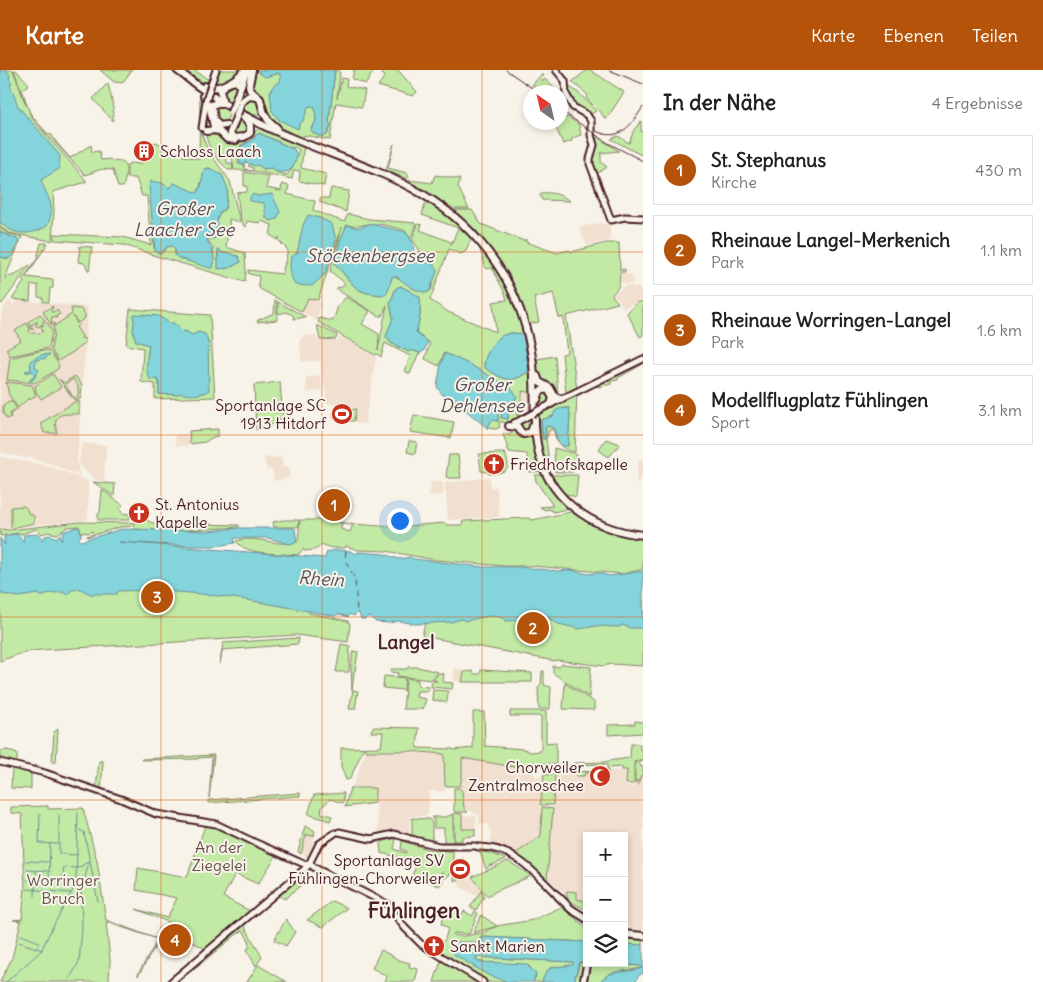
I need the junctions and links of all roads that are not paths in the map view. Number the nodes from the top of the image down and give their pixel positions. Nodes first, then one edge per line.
1 (178, 70) edge
2 (216, 70) edge
3 (556, 70) edge
4 (248, 72) edge
5 (199, 86) junction
6 (240, 87) junction
7 (221, 101) junction
8 (239, 103) junction
9 (237, 114) junction
10 (253, 116) junction
11 (234, 123) junction
12 (226, 124) junction
13 (207, 128) junction
14 (265, 128) junction
15 (277, 128) junction
16 (303, 142) junction
17 (643, 218) edge
18 (643, 359) edge
19 (535, 367) junction
20 (555, 400) junction
21 (538, 407) junction
22 (533, 417) junction
23 (516, 424) junction
24 (537, 446) junction
25 (547, 473) junction
26 (643, 534) edge
27 (0, 762) edge
28 (309, 866) junction
29 (561, 898) junction
30 (571, 909) junction
31 (583, 912) edge
32 (583, 916) edge
33 (583, 916) edge
34 (585, 922) edge
35 (628, 934) edge
36 (643, 936) edge
37 (587, 967) edge
38 (171, 982) edge
39 (483, 982) edge
40 (584, 982) edge

1 - 5 highway
1 - 16 highway
2 - 13 main road, bridge
3 - 17 main road
4 - 5 highway
4 - 6 highway
4 - 8 highway
4 - 15 highway
5 - 7 highway
5 - 13 highway
6 - 7 highway
6 - 8 highway
7 - 9 highway
7 - 10 highway
7 - 12 highway
8 - 9 highway, bridge
8 - 10 highway
9 - 11 highway
9 - 11 highway
9 - 12 highway
9 - 14 highway
10 - 15 highway
11 - 13 highway
12 - 13 highway
13 - 14 highway
14 - 16 highway
15 - 16 highway
16 - 19 highway
16 - 22 highway
18 - 20 main road
19 - 20 highway
19 - 21 highway
20 - 21 main road
20 - 21 highway
21 - 22 main road, bridge
21 - 25 highway
22 - 23 main road
22 - 23 highway
22 - 24 highway
23 - 24 highway
24 - 25 highway
25 - 26 highway
27 - 28 main road
28 - 29 main road
28 - 38 main road
28 - 39 main road
29 - 30 highway
29 - 31 highway
29 - 32 highway
30 - 33 highway
30 - 34 highway
35 - 36 highway
37 - 40 main road

